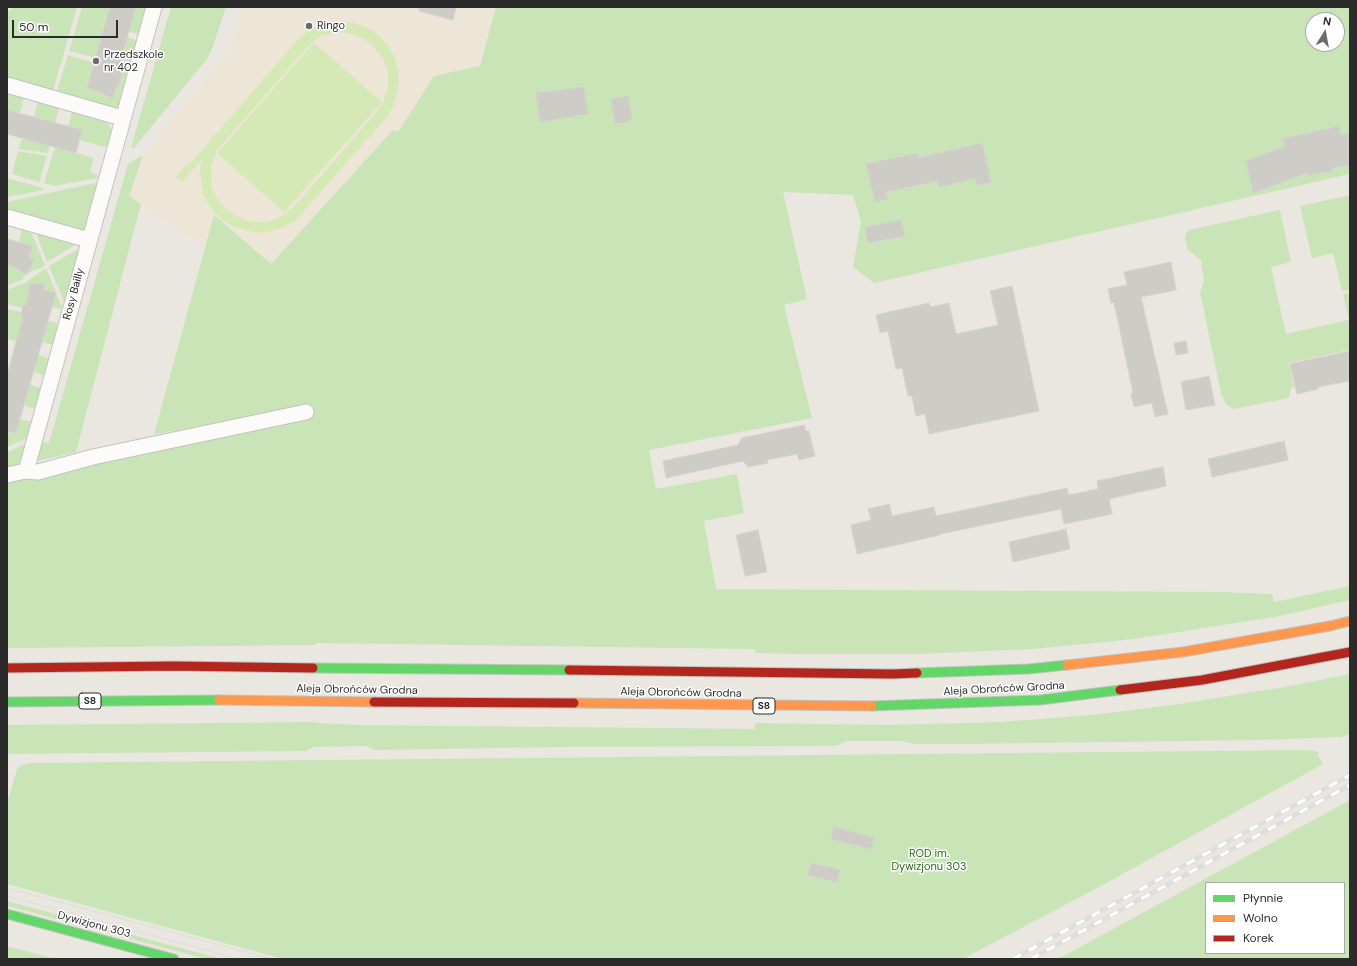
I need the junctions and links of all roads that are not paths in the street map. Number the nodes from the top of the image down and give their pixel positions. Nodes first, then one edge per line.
1 (154, 7) edge
2 (7, 85) edge
3 (122, 118) junction
4 (7, 217) edge
5 (89, 240) junction
6 (306, 412) dead end
7 (26, 471) junction
8 (7, 475) edge
9 (1350, 621) edge
10 (1350, 652) edge
11 (7, 668) edge
12 (7, 702) edge
13 (7, 914) edge
14 (174, 959) edge

1 - 3 street, Rosy Bailly
2 - 3 street
3 - 5 street, Rosy Bailly
4 - 5 street
5 - 7 street, Rosy Bailly
6 - 7 street
7 - 8 street
9 - 11 main road, Aleja Obrońców Grodna
10 - 12 main road, Aleja Obrońców Grodna / S8
13 - 14 main road, Dywizjonu 303

